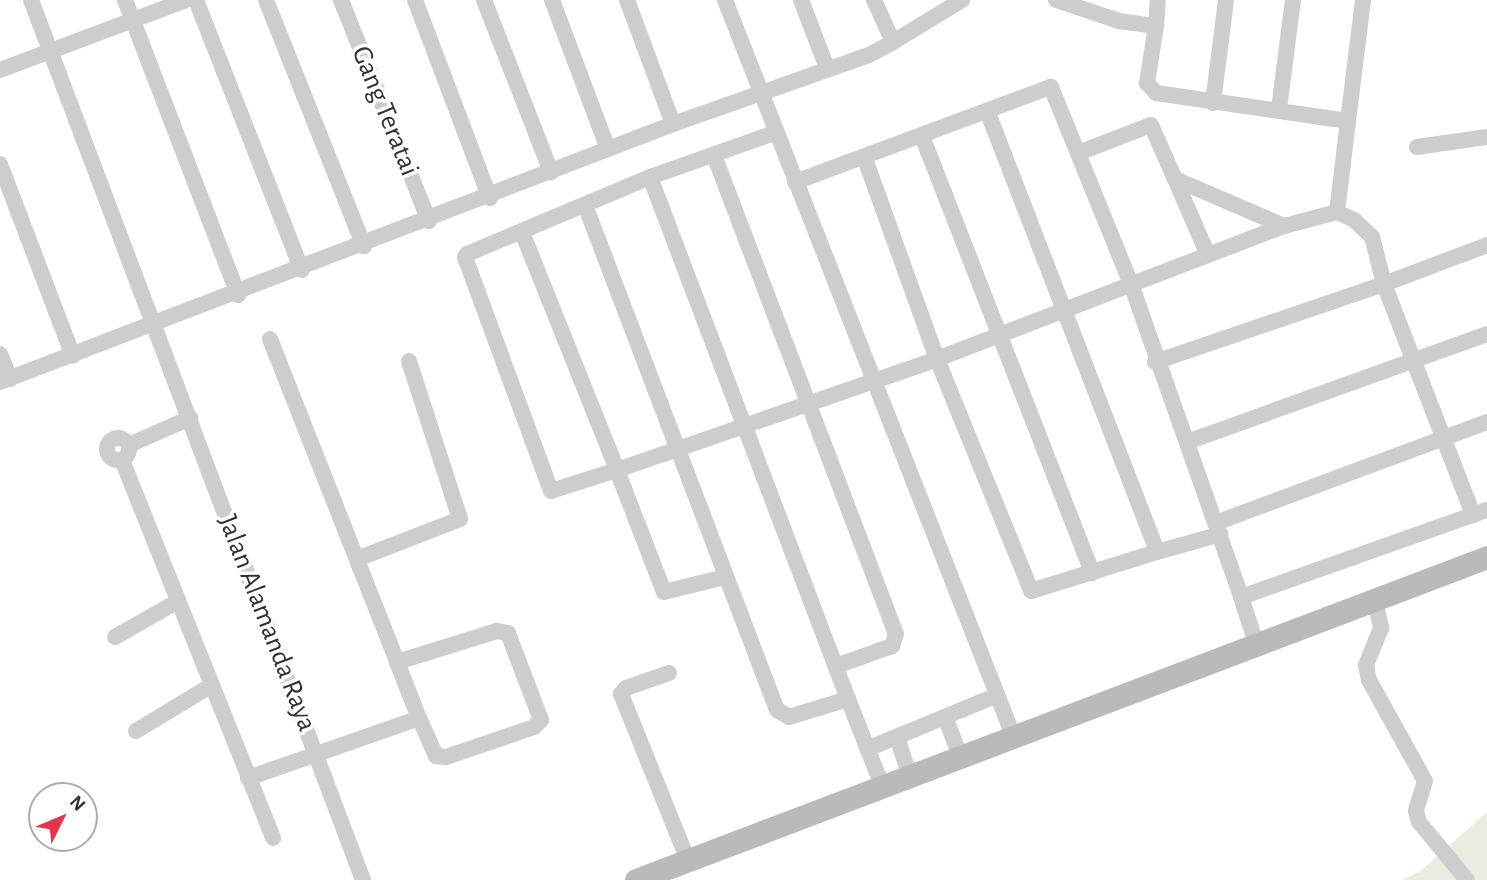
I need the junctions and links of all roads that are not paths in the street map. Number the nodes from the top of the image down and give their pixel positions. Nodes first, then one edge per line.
1 (31, 0) edge
2 (125, 0) edge
3 (186, 0) edge
4 (196, 0) edge
5 (266, 0) edge
6 (341, 0) edge
7 (415, 0) edge
8 (484, 0) edge
9 (552, 0) edge
10 (627, 0) edge
11 (724, 0) edge
12 (801, 0) edge
13 (874, 0) edge
14 (1056, 0) edge
15 (1158, 0) edge
16 (1226, 0) edge
17 (1293, 0) edge
18 (1363, 0) edge
19 (951, 2) edge
20 (1093, 6) edge
21 (133, 20) junction
22 (1156, 26) junction
23 (893, 42) junction
24 (50, 51) junction
25 (827, 68) junction
26 (0, 70) edge
27 (760, 96) junction
28 (1213, 103) junction
29 (1279, 109) junction
30 (988, 113) junction
31 (1348, 121) junction
32 (673, 124) junction
33 (772, 128) junction
34 (922, 136) junction
35 (1487, 137) edge
36 (1417, 147) dead end
37 (608, 149) junction
38 (1078, 153) junction
39 (713, 155) junction
40 (865, 159) junction
41 (0, 164) edge
42 (551, 172) junction
43 (650, 177) junction
44 (1175, 179) junction
45 (795, 182) junction
46 (490, 198) junction
47 (585, 205) junction
48 (1337, 208) junction
49 (429, 221) junction
50 (1284, 226) junction
51 (522, 232) junction
52 (1487, 244) edge
53 (364, 246) junction
54 (1208, 255) junction
55 (302, 270) junction
56 (1131, 284) junction
57 (1384, 284) junction
58 (238, 295) junction
59 (1061, 309) junction
60 (158, 333) junction
61 (1487, 334) edge
62 (999, 335) junction
63 (271, 339) dead end
64 (0, 354) edge
65 (73, 356) junction
66 (937, 359) junction
67 (1415, 360) junction
68 (409, 361) dead end
69 (1156, 362) junction
70 (5, 381) edge
71 (875, 382) junction
72 (808, 405) junction
73 (190, 418) junction
74 (1487, 422) edge
75 (746, 427) junction
76 (1445, 438) junction
77 (1187, 442) junction
78 (680, 447) junction
79 (617, 470) junction
80 (1480, 512) edge
81 (1220, 528) junction
82 (1157, 552) junction
83 (1487, 557) edge
84 (357, 558) junction
85 (1092, 573) junction
86 (725, 577) junction
87 (1241, 597) junction
88 (178, 601) junction
89 (1375, 601) junction
90 (115, 637) dead end
91 (1257, 646) junction
92 (397, 662) junction
93 (836, 666) junction
94 (669, 673) dead end
95 (212, 685) junction
96 (995, 696) junction
97 (848, 699) junction
98 (945, 717) junction
99 (419, 718) junction
100 (136, 732) dead end
101 (897, 737) junction
102 (1014, 738) junction
103 (867, 749) junction
104 (316, 754) junction
105 (961, 758) junction
106 (248, 778) junction
107 (910, 778) junction
108 (883, 788) junction
109 (273, 838) dead end
110 (688, 861) junction
111 (363, 880) edge
112 (636, 880) edge
113 (1467, 880) edge

1 - 24 street, Jalan Alamanda Raya
2 - 21 street
3 - 21 street
4 - 55 street
5 - 53 street
6 - 49 street, Gang Teratai
7 - 46 street
8 - 42 street
9 - 37 street
10 - 32 street
11 - 27 street
12 - 25 street
13 - 23 street
14 - 20 street
15 - 22 street
16 - 28 street
17 - 29 street
18 - 31 street
19 - 23 street
20 - 22 street
21 - 24 street
21 - 58 street
22 - 28 street
23 - 25 street
24 - 26 street
24 - 60 street, Jalan Alamanda Raya
25 - 27 street
27 - 32 street
27 - 33 street
28 - 29 street
29 - 31 street
30 - 34 street
30 - 38 street
30 - 59 street
31 - 48 street
32 - 37 street
33 - 39 street
33 - 45 street
34 - 40 street
34 - 62 street
35 - 36 street
37 - 42 street
38 - 44 street
38 - 56 street
39 - 43 street
39 - 72 street
40 - 45 street
40 - 66 street
41 - 65 street
42 - 46 street
43 - 47 street
43 - 75 street
44 - 50 street
44 - 54 street
45 - 71 street
46 - 49 street
47 - 51 street
47 - 78 street
48 - 50 street
48 - 57 street
49 - 53 street
50 - 54 street
51 - 79 street
51 - 79 street
52 - 57 street
53 - 55 street
54 - 56 street
55 - 58 street
56 - 59 street
56 - 69 street
57 - 67 street
57 - 69 street
58 - 60 street
59 - 62 street
59 - 82 street
60 - 65 street
60 - 73 street, Jalan Alamanda Raya
61 - 67 street
62 - 66 street
62 - 85 street
63 - 84 street
64 - 70 street
65 - 70 street
66 - 71 street
66 - 85 street
67 - 76 street
67 - 77 street
68 - 84 street
69 - 77 street
71 - 72 street
71 - 96 street
72 - 75 street
72 - 93 street
73 - 88 street
73 - 104 street, Jalan Alamanda Raya
74 - 76 street
75 - 78 street
75 - 93 street
76 - 80 street
76 - 81 street
77 - 81 street
78 - 79 street
78 - 86 street
79 - 86 street
80 - 87 street
81 - 82 street
81 - 87 street
82 - 85 street
83 - 89 main road
84 - 92 street
86 - 97 street
87 - 91 street
88 - 90 street
88 - 95 street
89 - 91 main road
89 - 113 street
91 - 102 main road
92 - 99 street
92 - 99 street
93 - 97 street
94 - 110 street
95 - 100 street
95 - 106 street
96 - 98 street
96 - 102 street
97 - 103 street
98 - 101 street
98 - 105 street
99 - 104 street
101 - 103 street
101 - 107 street
102 - 105 main road
103 - 108 street
104 - 106 street
104 - 111 street, Jalan Alamanda Raya
105 - 107 main road
106 - 109 street
107 - 108 main road
108 - 110 main road
110 - 112 main road

